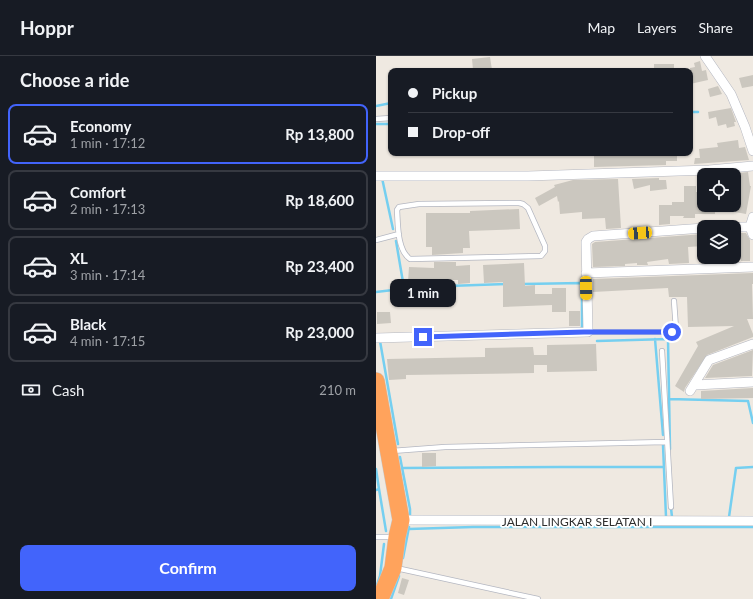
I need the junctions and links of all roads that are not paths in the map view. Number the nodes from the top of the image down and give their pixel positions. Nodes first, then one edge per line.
1 (705, 56) edge
2 (388, 118) edge
3 (376, 119) edge
4 (749, 126) edge
5 (753, 151) edge
6 (753, 166) edge
7 (376, 176) edge
8 (753, 217) edge
9 (741, 228) edge
10 (697, 229) edge
11 (752, 229) edge
12 (399, 234) junction
13 (376, 240) edge
14 (753, 267) edge
15 (586, 273) junction
16 (674, 301) dead end
17 (588, 332) junction
18 (376, 338) edge
19 (753, 344) edge
20 (662, 351) dead end
21 (376, 381) edge
22 (753, 382) edge
23 (666, 442) junction
24 (388, 451) junction
25 (670, 507) dead end
26 (401, 520) junction
27 (753, 521) edge
28 (376, 537) edge
29 (397, 537) junction
30 (393, 568) junction
31 (380, 599) edge
32 (538, 599) edge

1 - 4 street
2 - 3 lane
4 - 5 street
6 - 7 street
8 - 11 street
9 - 11 street
10 - 15 street
12 - 12 lane
12 - 13 lane
14 - 15 street
15 - 17 street
16 - 17 lane
17 - 18 street
19 - 22 street
20 - 23 lane
21 - 24 highway
23 - 24 lane
23 - 25 lane
24 - 26 highway
26 - 27 street, JALAN LINGKAR SELATAN I
26 - 29 highway
28 - 29 lane
29 - 30 highway
30 - 31 highway
30 - 32 lane

